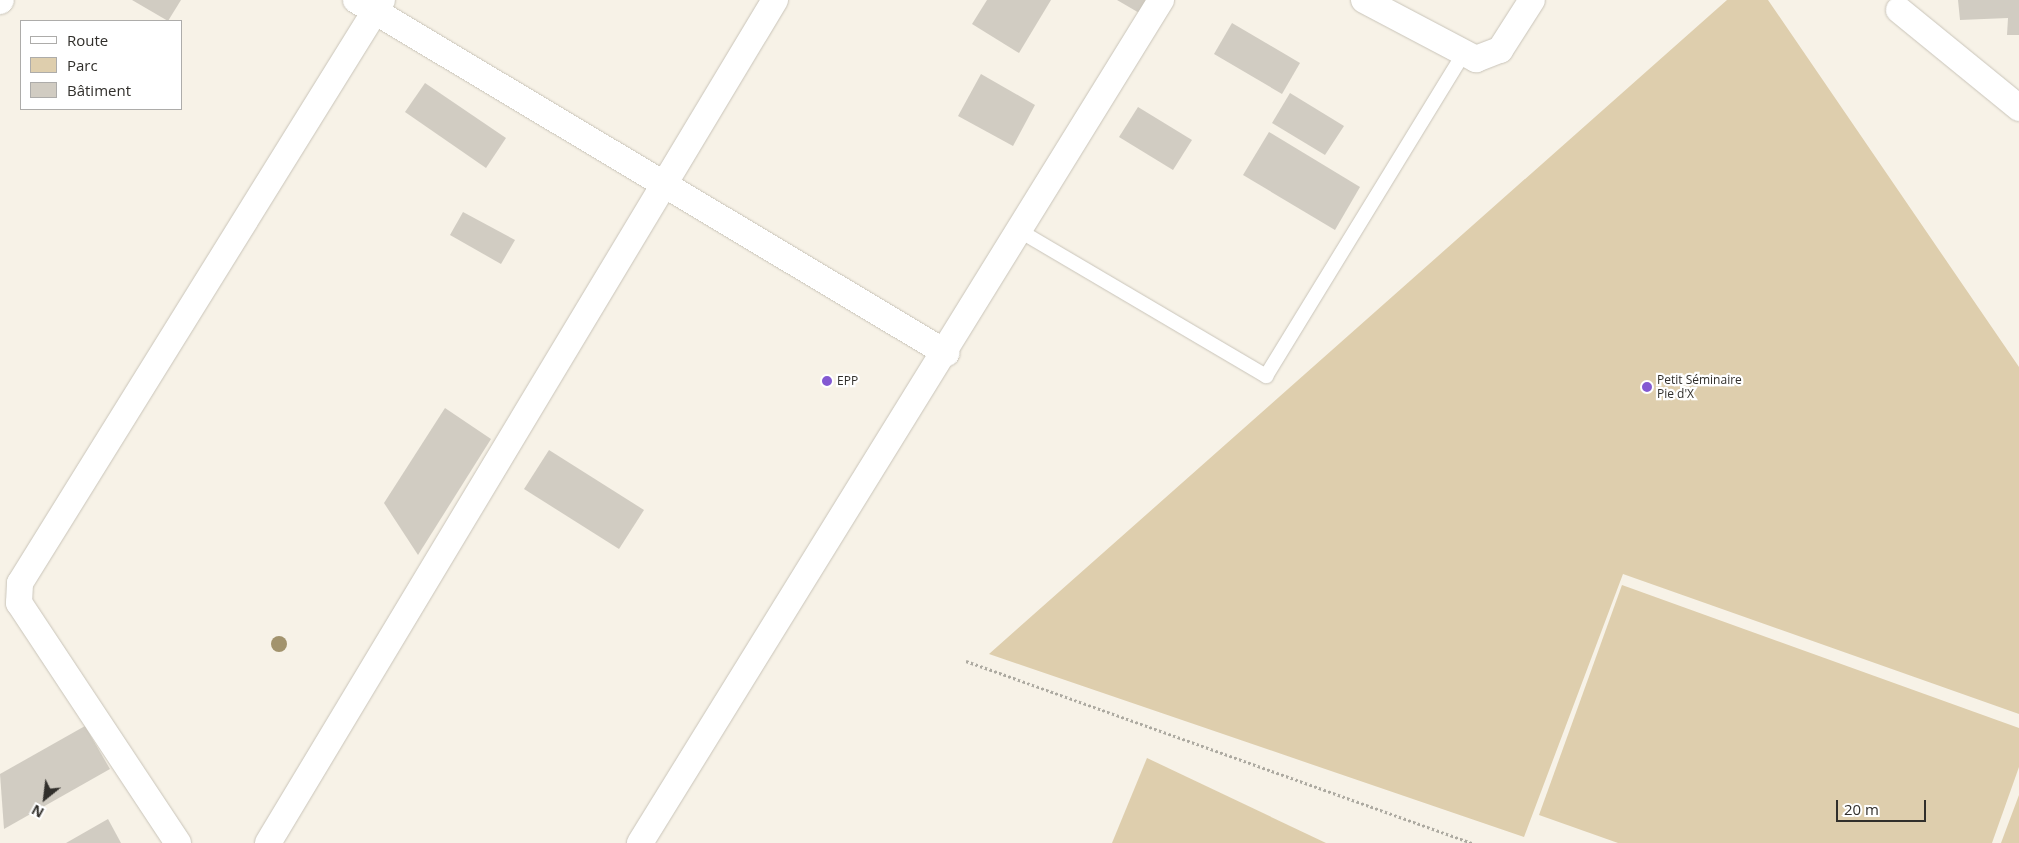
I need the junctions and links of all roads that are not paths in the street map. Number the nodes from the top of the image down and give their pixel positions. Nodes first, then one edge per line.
1 (775, 0) edge
2 (1162, 0) edge
3 (1364, 0) edge
4 (1532, 0) edge
5 (371, 4) edge
6 (1899, 10) dead end
7 (1464, 53) junction
8 (2019, 108) edge
9 (665, 183) junction
10 (1020, 231) junction
11 (946, 353) junction
12 (178, 843) edge
13 (268, 843) edge
14 (640, 843) edge

1 - 9 street
2 - 10 street
3 - 7 street
4 - 7 street
5 - 9 street
5 - 12 street
6 - 8 street
7 - 10 lane
9 - 11 street
9 - 13 street
10 - 11 street
11 - 14 street

